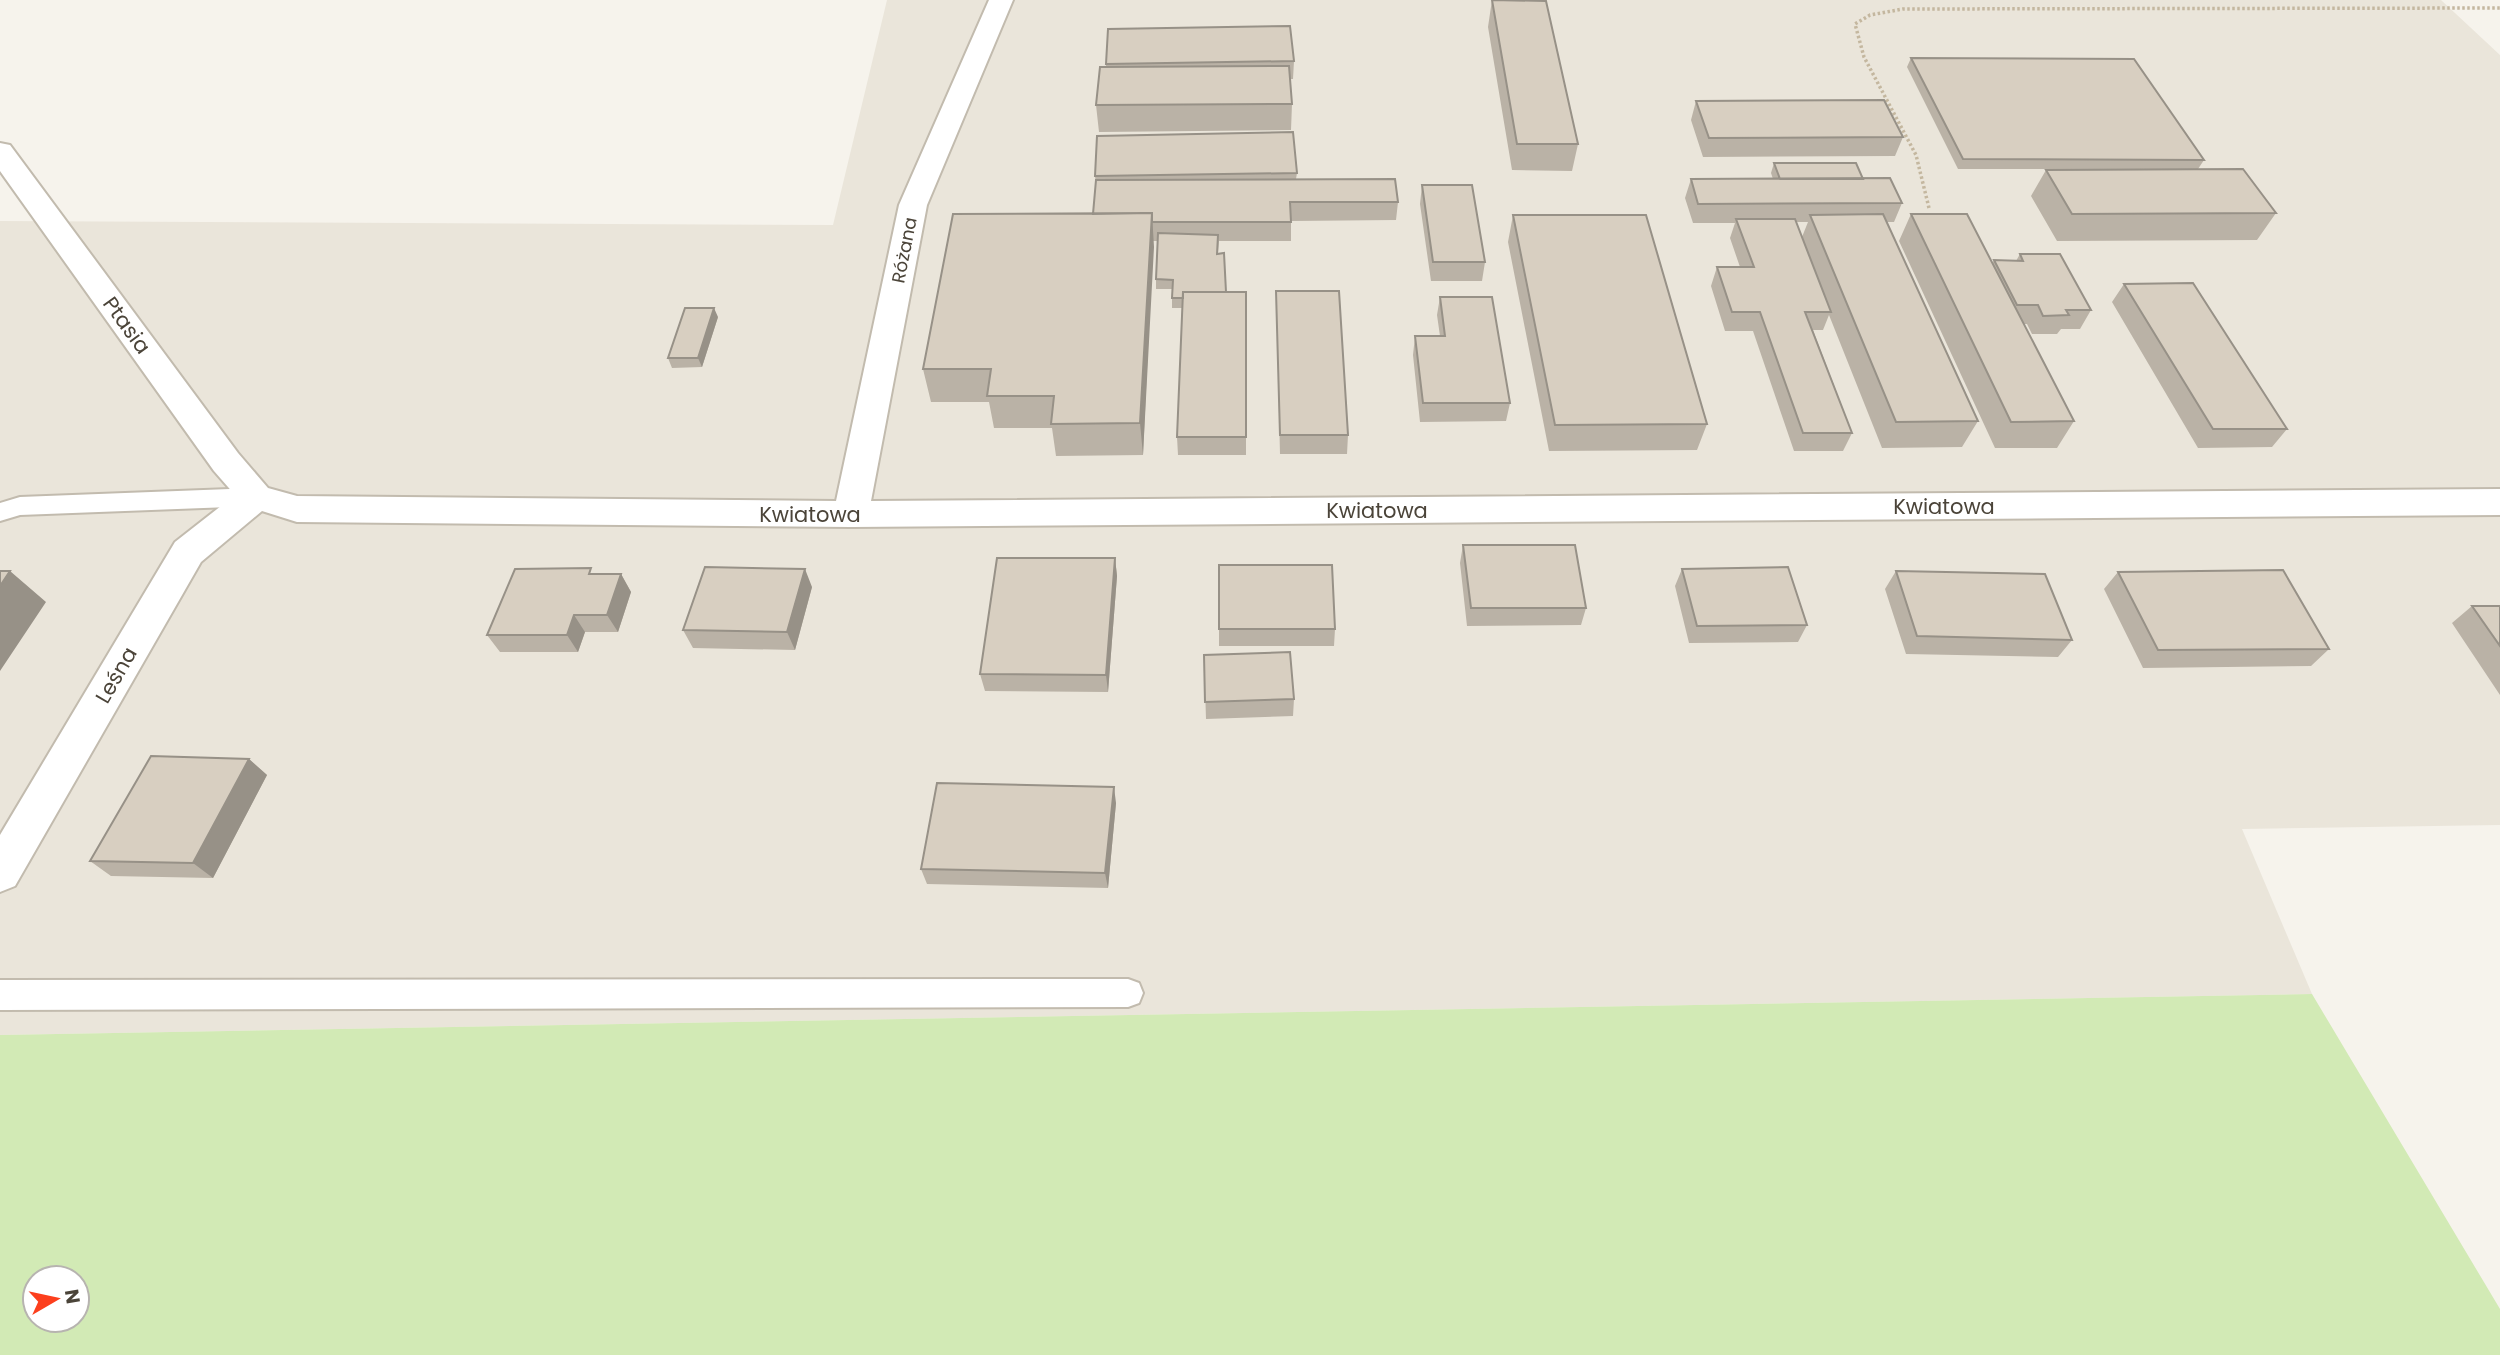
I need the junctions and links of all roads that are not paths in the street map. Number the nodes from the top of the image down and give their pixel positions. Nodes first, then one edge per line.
1 (1001, 0) edge
2 (0, 151) edge
3 (256, 497) junction
4 (2500, 502) edge
5 (0, 512) edge
6 (851, 514) junction
7 (0, 873) edge
8 (1128, 993) dead end
9 (0, 995) edge

1 - 6 street, Różana
2 - 3 street, Ptasia
3 - 5 lane
3 - 6 street, Kwiatowa
3 - 7 street, Leśna
4 - 6 street, Kwiatowa
8 - 9 lane

